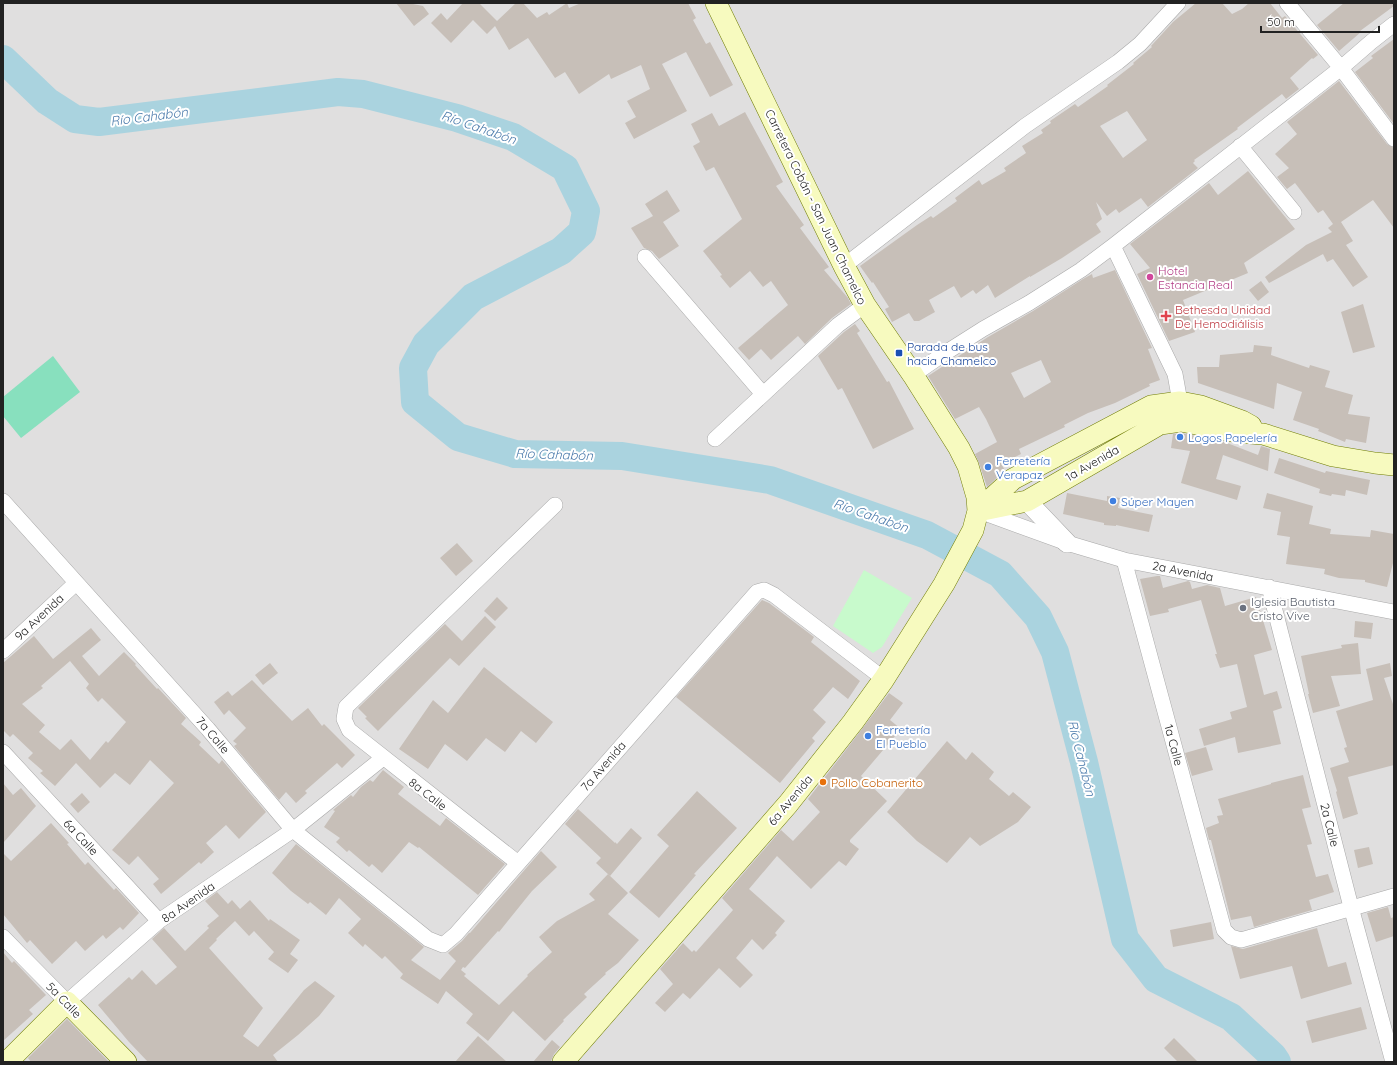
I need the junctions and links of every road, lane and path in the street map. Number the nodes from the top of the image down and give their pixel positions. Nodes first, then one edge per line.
1 (716, 3) edge
2 (1178, 3) edge
3 (1287, 3) edge
4 (1394, 24) edge
5 (1341, 68) junction
6 (1394, 139) edge
7 (1240, 146) junction
8 (1294, 212) dead end
9 (1113, 246) junction
10 (645, 257) dead end
11 (844, 266) junction
12 (865, 305) junction
13 (913, 375) junction
14 (763, 394) junction
15 (1180, 412) junction
16 (715, 439) dead end
17 (1394, 465) edge
18 (3, 501) edge
19 (1027, 501) junction
20 (555, 505) dead end
21 (978, 511) junction
22 (1067, 543) junction
23 (1124, 560) junction
24 (76, 583) junction
25 (1269, 588) junction
26 (1394, 612) edge
27 (3, 651) edge
28 (884, 679) junction
29 (3, 752) edge
30 (383, 758) junction
31 (294, 830) junction
32 (518, 863) junction
33 (1394, 896) edge
34 (1351, 907) junction
35 (159, 921) junction
36 (3, 937) edge
37 (443, 945) joint
38 (67, 1002) junction
39 (7, 1062) edge
40 (126, 1062) edge
41 (563, 1062) edge
42 (1393, 1062) edge

1 - 11 main road, Carretera Cobán - San Juan Chamelco
2 - 11 street
3 - 5 street
4 - 5 street
5 - 6 street
5 - 7 street
7 - 8 street
7 - 9 street
9 - 13 street
9 - 15 street
10 - 14 street
11 - 12 main road, Carretera Cobán - San Juan Chamelco
12 - 13 main road, Carretera Cobán - San Juan Chamelco
12 - 14 street
13 - 21 main road, Carretera Cobán - San Juan Chamelco
14 - 16 street
15 - 17 main road, 1a Avenida
15 - 19 main road, 1a Avenida
15 - 21 main road, 1a Avenida
18 - 24 street, 7a Calle
19 - 21 main road, 1a Avenida
19 - 22 street
20 - 30 street, 8a Calle
21 - 22 street, 2a Avenida
21 - 28 main road, 6a Avenida
22 - 23 street, 2a Avenida
23 - 25 street, 2a Avenida
23 - 34 street, 1a Calle
24 - 27 street, 9a Avenida
24 - 31 street, 7a Calle
25 - 26 street, 2a Avenida
25 - 34 street, 2a Calle
28 - 32 street, 7a Avenida
28 - 41 main road, 6a Avenida
29 - 35 street, 6a Calle
30 - 31 street, 8a Avenida
30 - 32 street, 8a Calle
31 - 35 street, 8a Avenida
31 - 37 street, 7a Calle
32 - 37 street, 7a Avenida
33 - 34 street
34 - 42 street, 2a Calle
35 - 38 street, 8a Avenida
36 - 38 street, 5a Calle
38 - 39 main road, 8a Avenida
38 - 40 main road, 5a Calle

